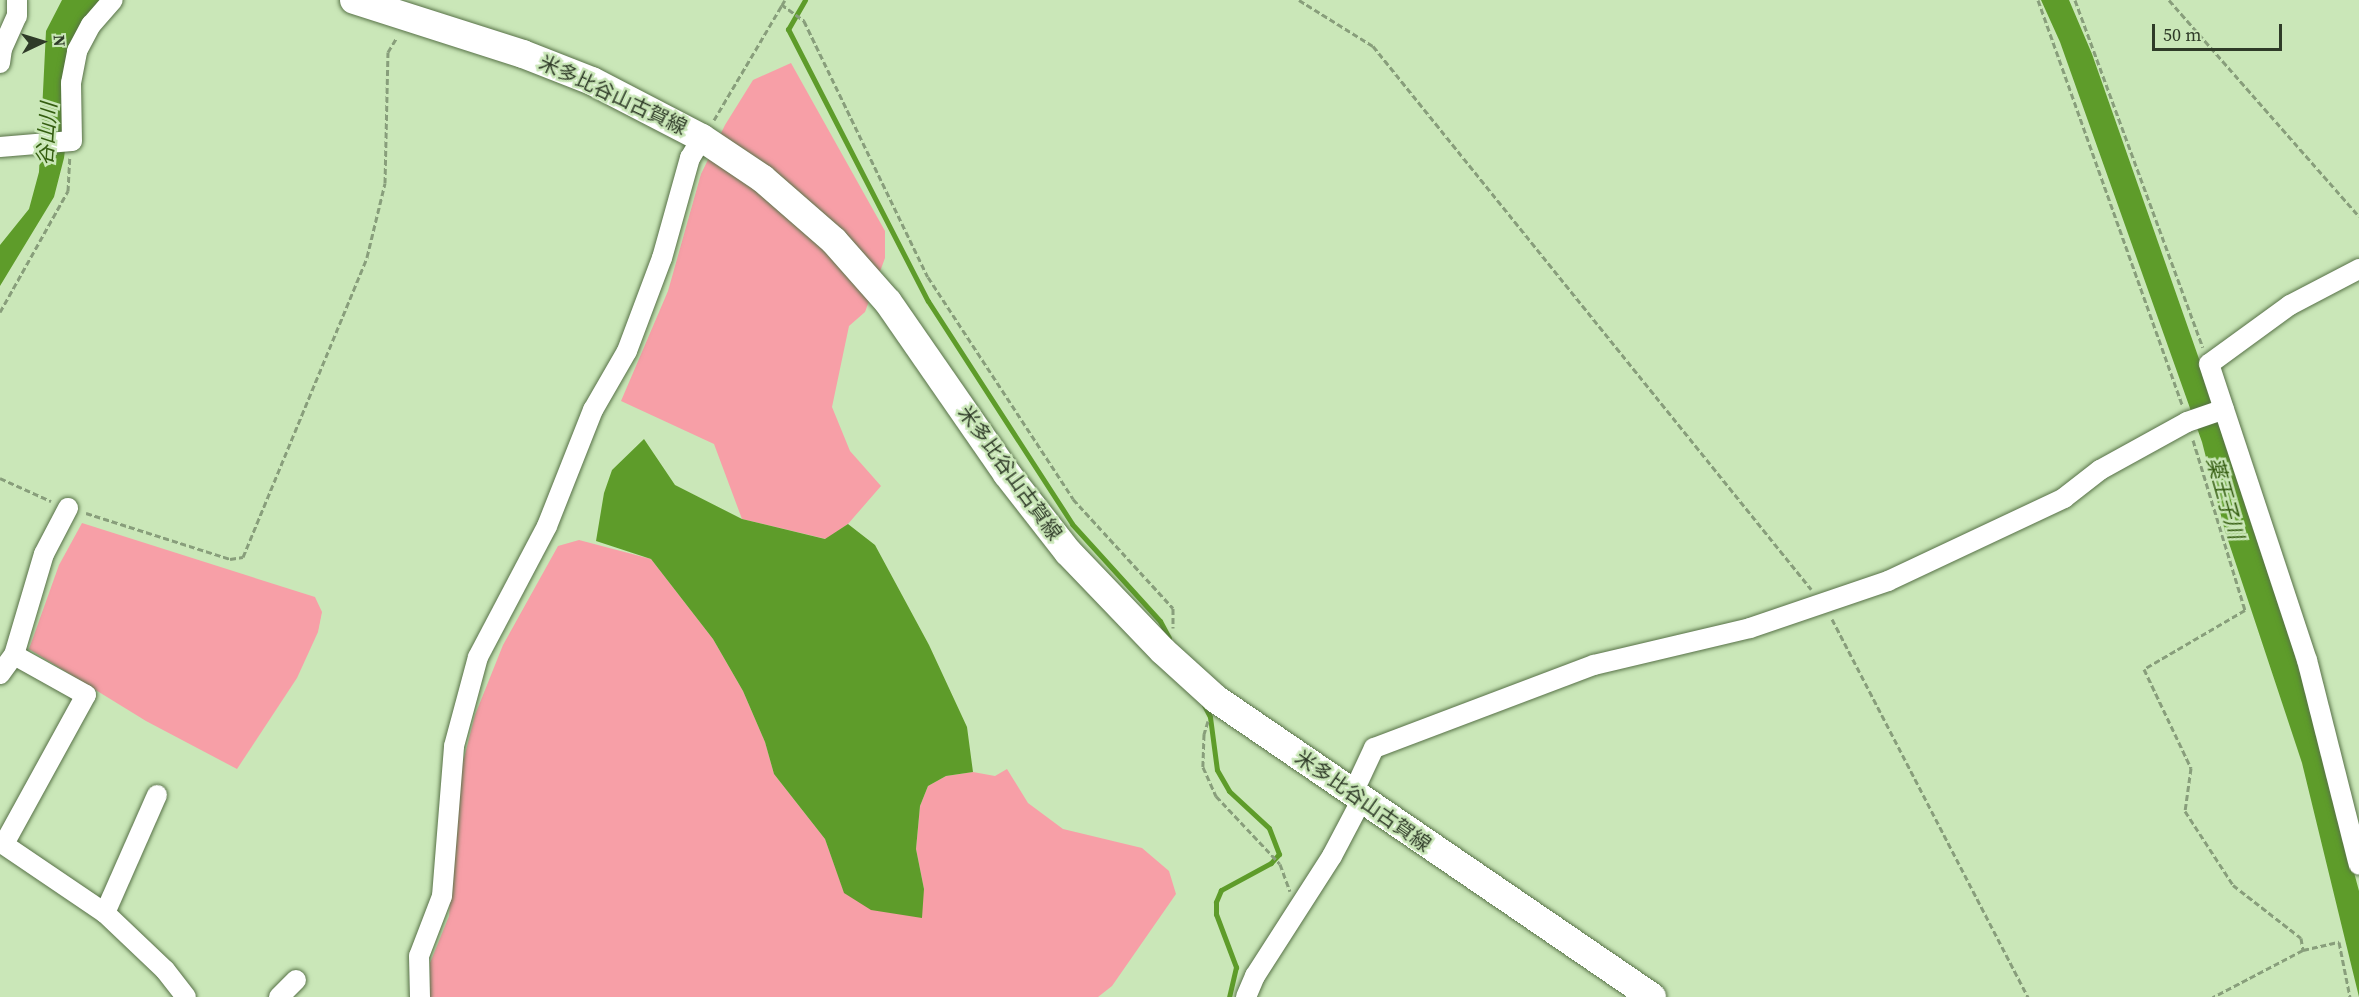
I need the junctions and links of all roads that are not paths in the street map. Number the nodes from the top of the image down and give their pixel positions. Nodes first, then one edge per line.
1 (17, 0) edge
2 (113, 0) edge
3 (354, 0) edge
4 (0, 63) edge
5 (702, 138) junction
6 (0, 147) edge
7 (2359, 269) edge
8 (2224, 409) junction
9 (68, 508) road end
10 (14, 656) junction
11 (0, 674) edge
12 (157, 795) dead end
13 (1357, 798) junction
14 (2, 843) edge
15 (2359, 865) edge
16 (105, 913) junction
17 (296, 980) dead end
18 (186, 997) edge
19 (279, 997) edge
20 (420, 997) edge
21 (1246, 997) edge
22 (1652, 997) edge

1 - 4 street
2 - 6 street
3 - 5 main road, 米多比谷山古賀線
5 - 13 main road, 米多比谷山古賀線
5 - 20 street
7 - 8 street
8 - 13 street
8 - 15 street
9 - 10 street
10 - 11 street
10 - 14 street
12 - 16 street
13 - 21 street
13 - 22 main road, 米多比谷山古賀線
14 - 16 street
16 - 18 street
17 - 19 street

